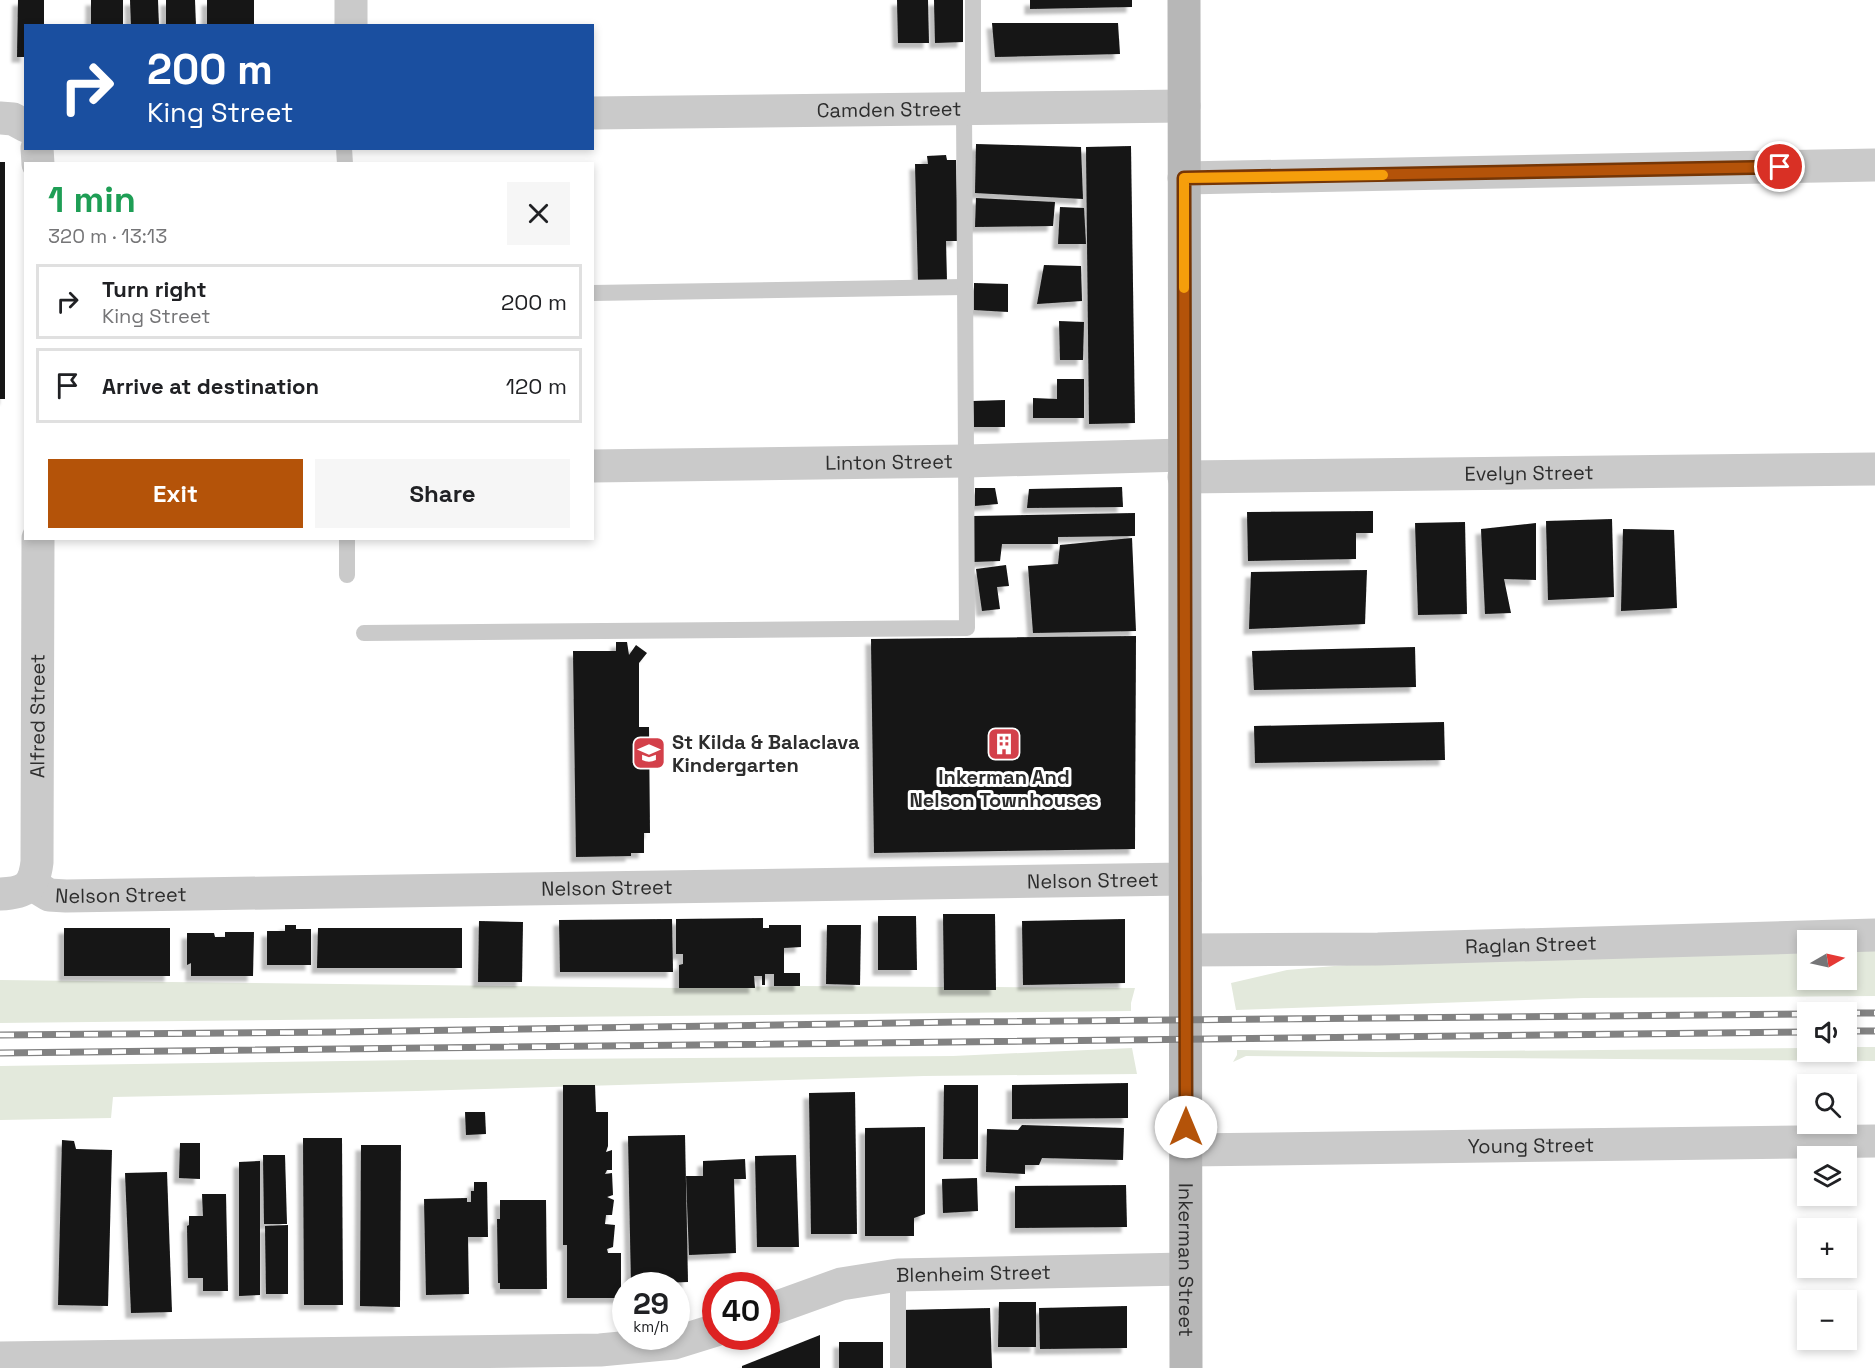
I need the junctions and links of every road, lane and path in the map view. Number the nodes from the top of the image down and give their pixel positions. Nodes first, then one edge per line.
1 (351, 0) edge
2 (973, 0) edge
3 (1184, 0) edge
4 (351, 24) edge
5 (1184, 106) junction
6 (969, 108) junction
7 (594, 113) edge
8 (0, 118) edge
9 (24, 125) edge
10 (1875, 165) edge
11 (1184, 178) junction
12 (964, 287) junction
13 (594, 293) edge
14 (966, 461) junction
15 (594, 466) edge
16 (1184, 466) junction
17 (1875, 469) edge
18 (38, 540) edge
19 (347, 540) edge
20 (347, 575) dead end
21 (364, 633) dead end
22 (1185, 879) junction
23 (19, 889) edge
24 (1875, 935) edge
25 (1185, 950) junction
26 (1875, 1140) edge
27 (1186, 1150) junction
28 (1185, 1269) junction
29 (898, 1275) junction
30 (780, 1306) edge
31 (702, 1334) edge
32 (0, 1358) edge
33 (898, 1368) edge
34 (1186, 1368) edge

1 - 4 street
2 - 6 lane
3 - 5 street, Inkerman Street
5 - 6 street, Camden Street
5 - 11 street, Inkerman Street
6 - 7 street, Camden Street
6 - 12 lane
8 - 9 street
10 - 11 street
11 - 16 street, Inkerman Street
12 - 13 lane
12 - 14 lane
14 - 15 street, Linton Street
14 - 16 street, Linton Street
14 - 21 lane
16 - 17 street, Evelyn Street
16 - 22 street, Inkerman Street
18 - 23 street, Alfred Street
19 - 20 lane
22 - 23 street, Nelson Street
22 - 25 street, Inkerman Street
24 - 25 street, Raglan Street
25 - 27 street, Inkerman Street
26 - 27 street, Young Street
27 - 28 street, Inkerman Street
28 - 29 street, Blenheim Street
28 - 34 street, Inkerman Street
29 - 30 street, Blenheim Street
29 - 33 lane
31 - 32 street

